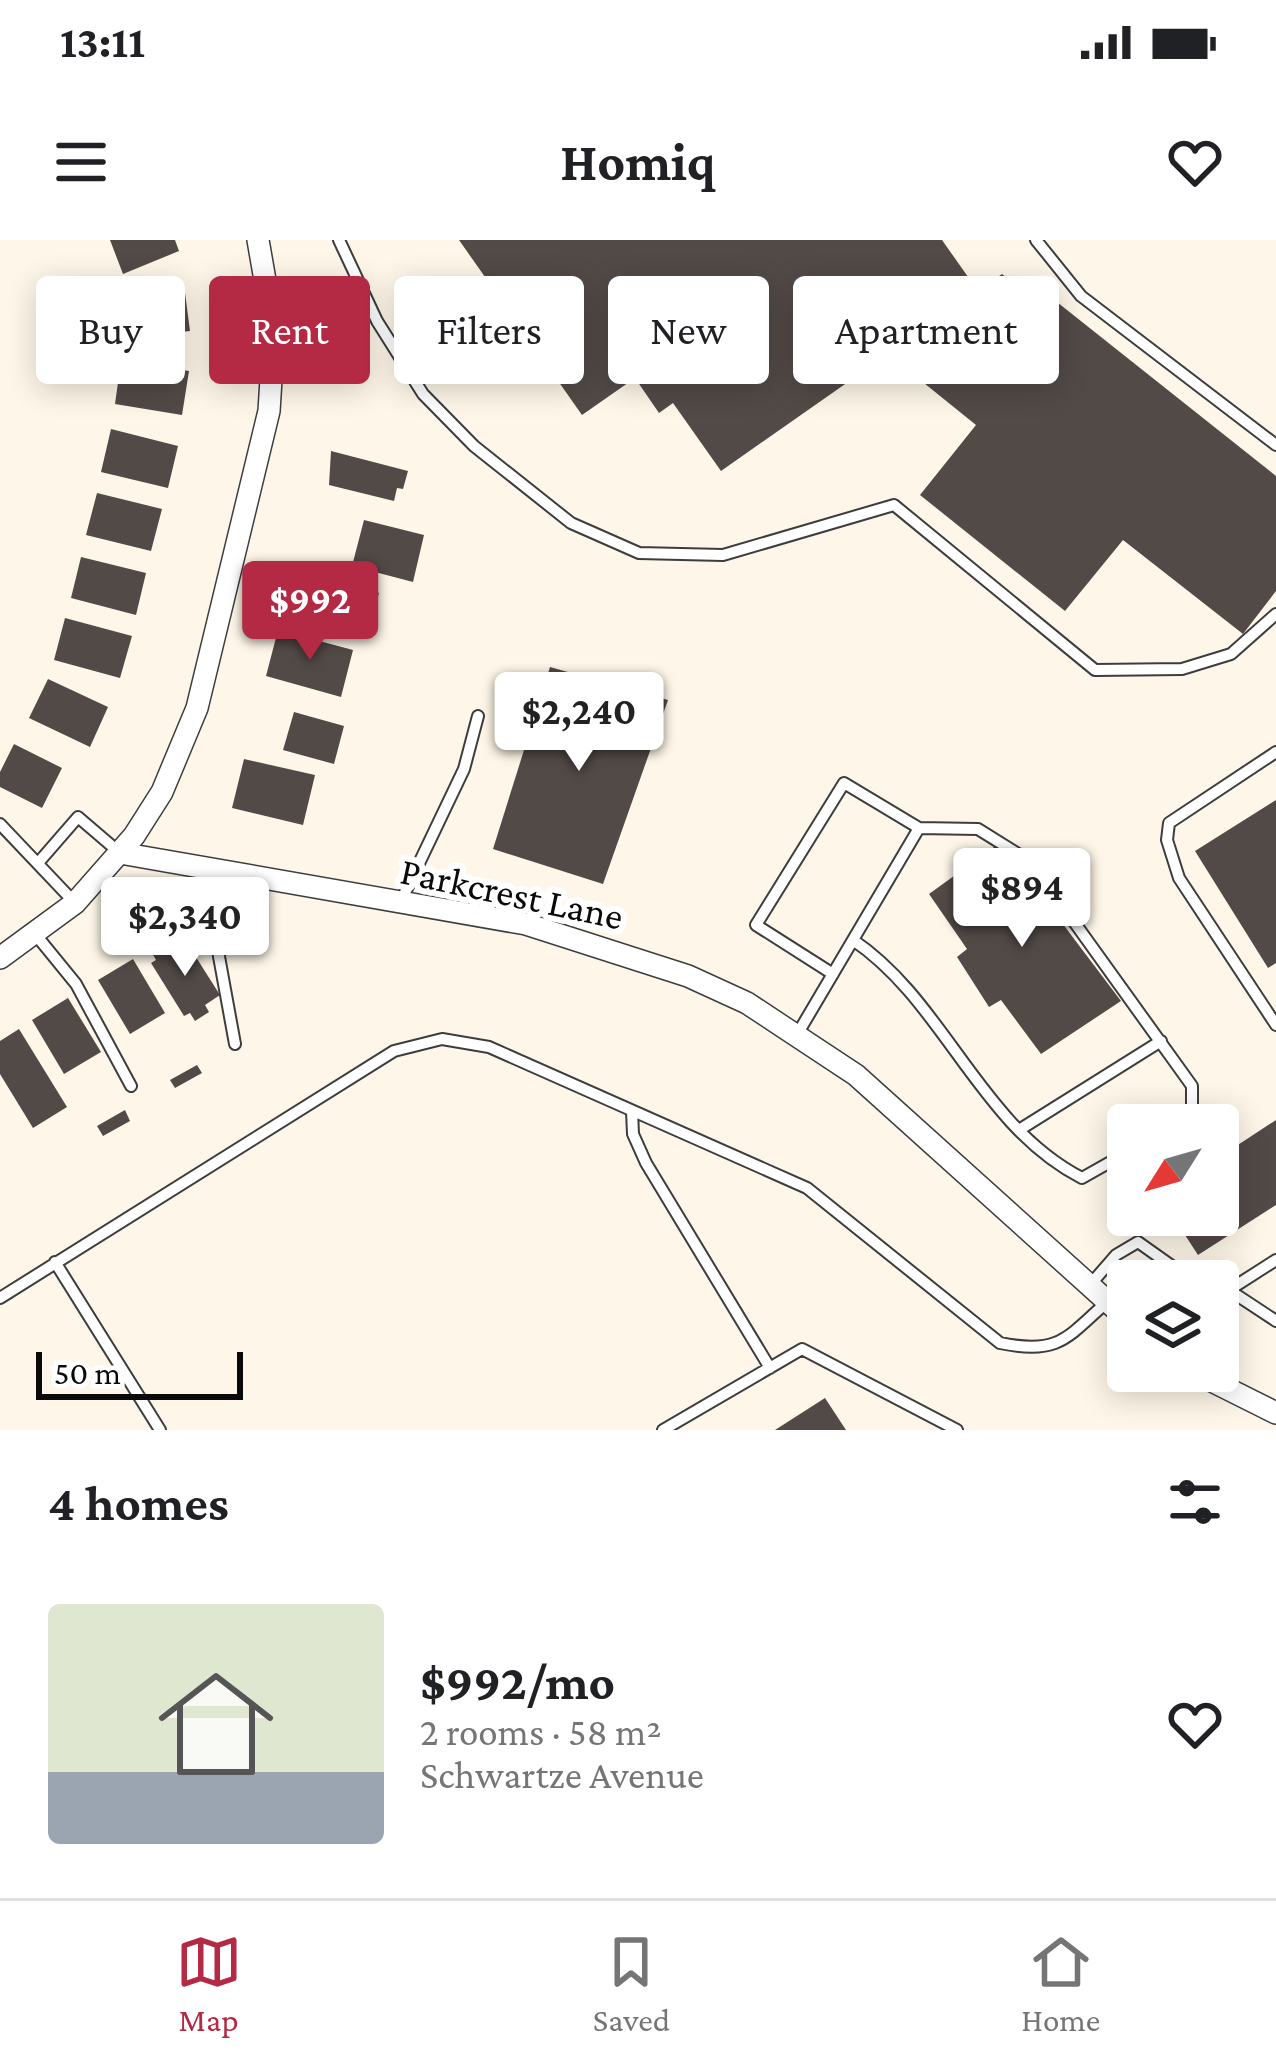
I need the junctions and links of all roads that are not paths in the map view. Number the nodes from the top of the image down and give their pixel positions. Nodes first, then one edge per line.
1 (258, 240) edge
2 (339, 240) edge
3 (1036, 240) edge
4 (1276, 445) edge
5 (1276, 614) edge
6 (478, 716) dead end
7 (1276, 752) edge
8 (0, 824) edge
9 (919, 828) junction
10 (120, 854) junction
11 (38, 863) junction
12 (203, 869) junction
13 (75, 903) junction
14 (400, 904) junction
15 (36, 935) junction
16 (853, 940) junction
17 (0, 958) edge
18 (833, 974) junction
19 (1276, 1024) edge
20 (798, 1033) junction
21 (1160, 1041) junction
22 (235, 1045) dead end
23 (131, 1086) dead end
24 (1192, 1104) edge
25 (632, 1111) junction
26 (1019, 1130) junction
27 (1107, 1164) edge
28 (1118, 1260) edge
29 (1163, 1260) edge
30 (1276, 1260) edge
31 (55, 1262) junction
32 (1107, 1270) edge
33 (1239, 1281) edge
34 (1090, 1285) junction
35 (0, 1298) edge
36 (1239, 1299) edge
37 (1107, 1300) edge
38 (1107, 1302) edge
39 (1276, 1321) edge
40 (770, 1368) junction
41 (1234, 1392) edge
42 (1276, 1413) edge
43 (160, 1430) edge
44 (663, 1430) edge
45 (957, 1430) edge

1 - 10 street
2 - 5 lane
3 - 4 lane
6 - 14 lane
7 - 19 lane
8 - 11 lane
9 - 16 lane
9 - 18 lane
9 - 21 lane
10 - 11 lane
10 - 12 street, Parkcrest Lane
10 - 13 street
11 - 13 lane
12 - 14 street, Parkcrest Lane
12 - 22 lane
13 - 15 street
14 - 20 street, Parkcrest Lane
15 - 17 street
15 - 23 lane
16 - 18 lane
16 - 26 lane
18 - 20 lane
20 - 34 street, Parkcrest Lane
21 - 24 lane
21 - 26 lane
25 - 31 lane
25 - 38 lane
25 - 40 lane
26 - 27 lane
28 - 29 lane
30 - 33 lane
31 - 35 lane
31 - 43 lane
32 - 34 lane
34 - 37 street, Parkcrest Lane
36 - 39 lane
40 - 44 lane
40 - 45 lane
41 - 42 street

